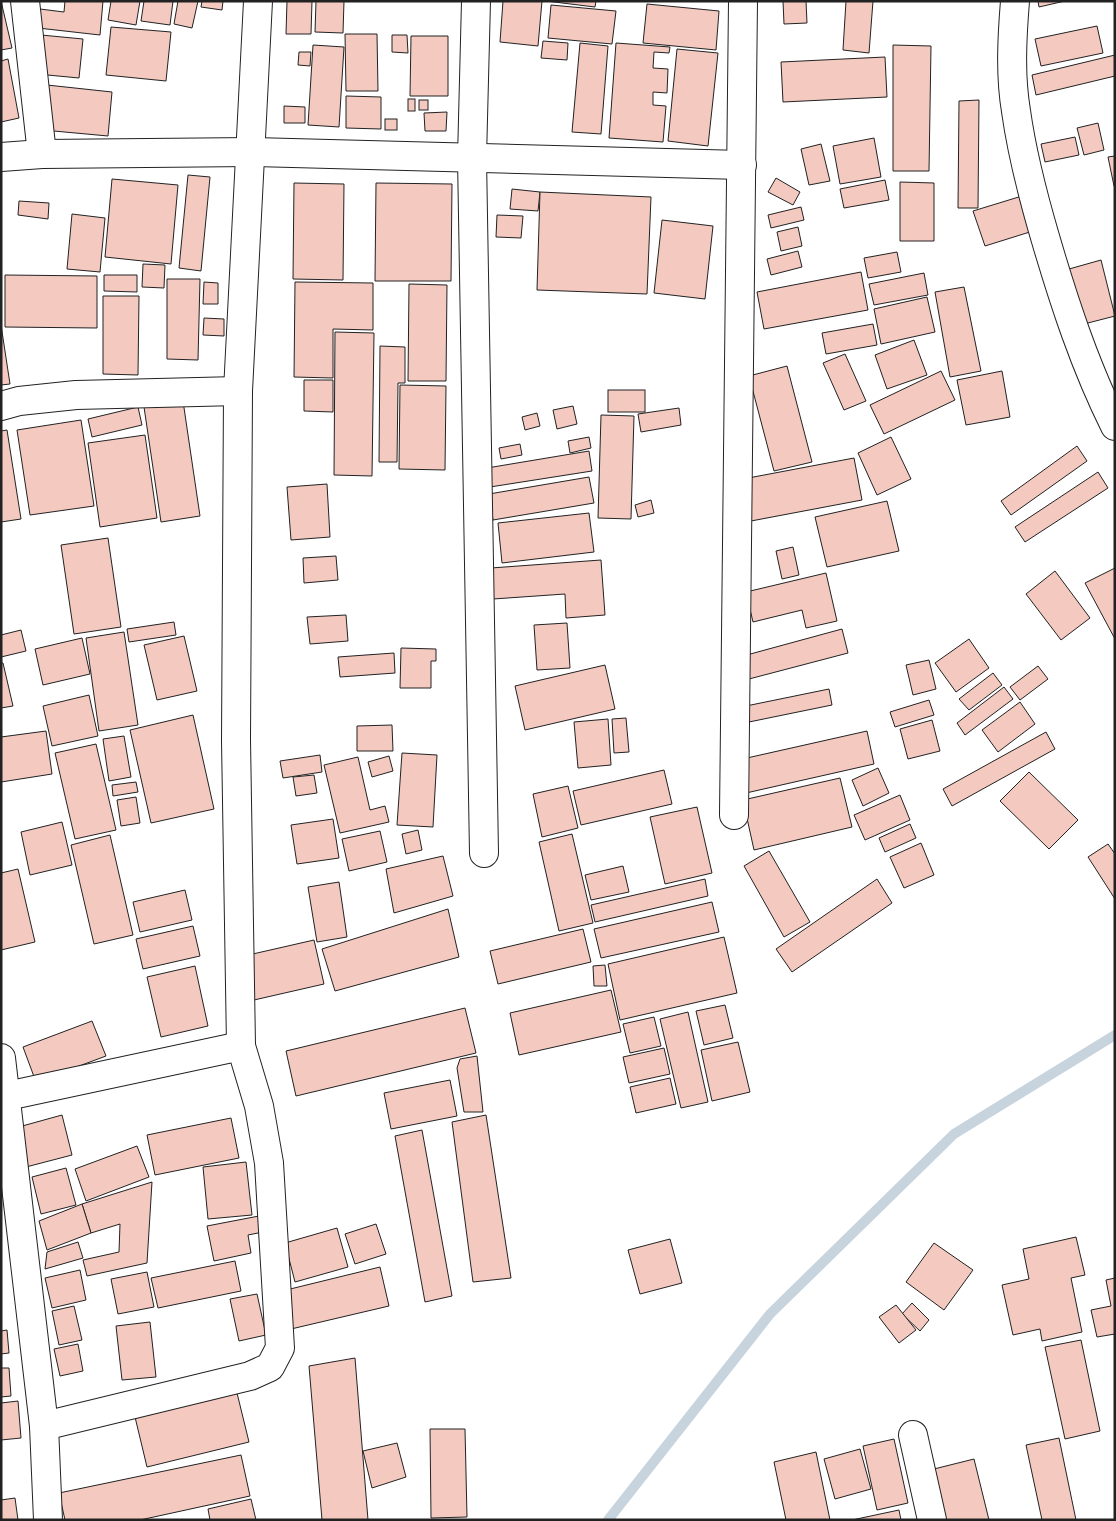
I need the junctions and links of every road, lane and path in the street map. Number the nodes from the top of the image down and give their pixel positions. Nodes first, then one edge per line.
1 (25, 1) edge
2 (258, 1) edge
3 (476, 1) edge
4 (744, 1) edge
5 (1015, 1) edge
6 (252, 152) junction
7 (42, 154) junction
8 (1, 157) edge
9 (472, 158) junction
10 (742, 165) junction
11 (238, 391) junction
12 (1, 406) edge
13 (1115, 426) edge
14 (734, 815) dead end
15 (484, 853) dead end
16 (241, 1046) junction
17 (1, 1058) edge
18 (7, 1096) junction
19 (44, 1426) junction
20 (913, 1435) dead end
21 (48, 1520) edge
22 (932, 1520) edge

1 - 7 street
2 - 6 street
3 - 9 street
4 - 10 street
5 - 13 street
6 - 7 street
6 - 9 street
6 - 11 street
7 - 8 street
9 - 10 street
9 - 15 street
10 - 14 street
11 - 12 street
11 - 16 street
16 - 18 street
16 - 19 street
17 - 18 street
18 - 19 street
19 - 21 street
20 - 22 street

